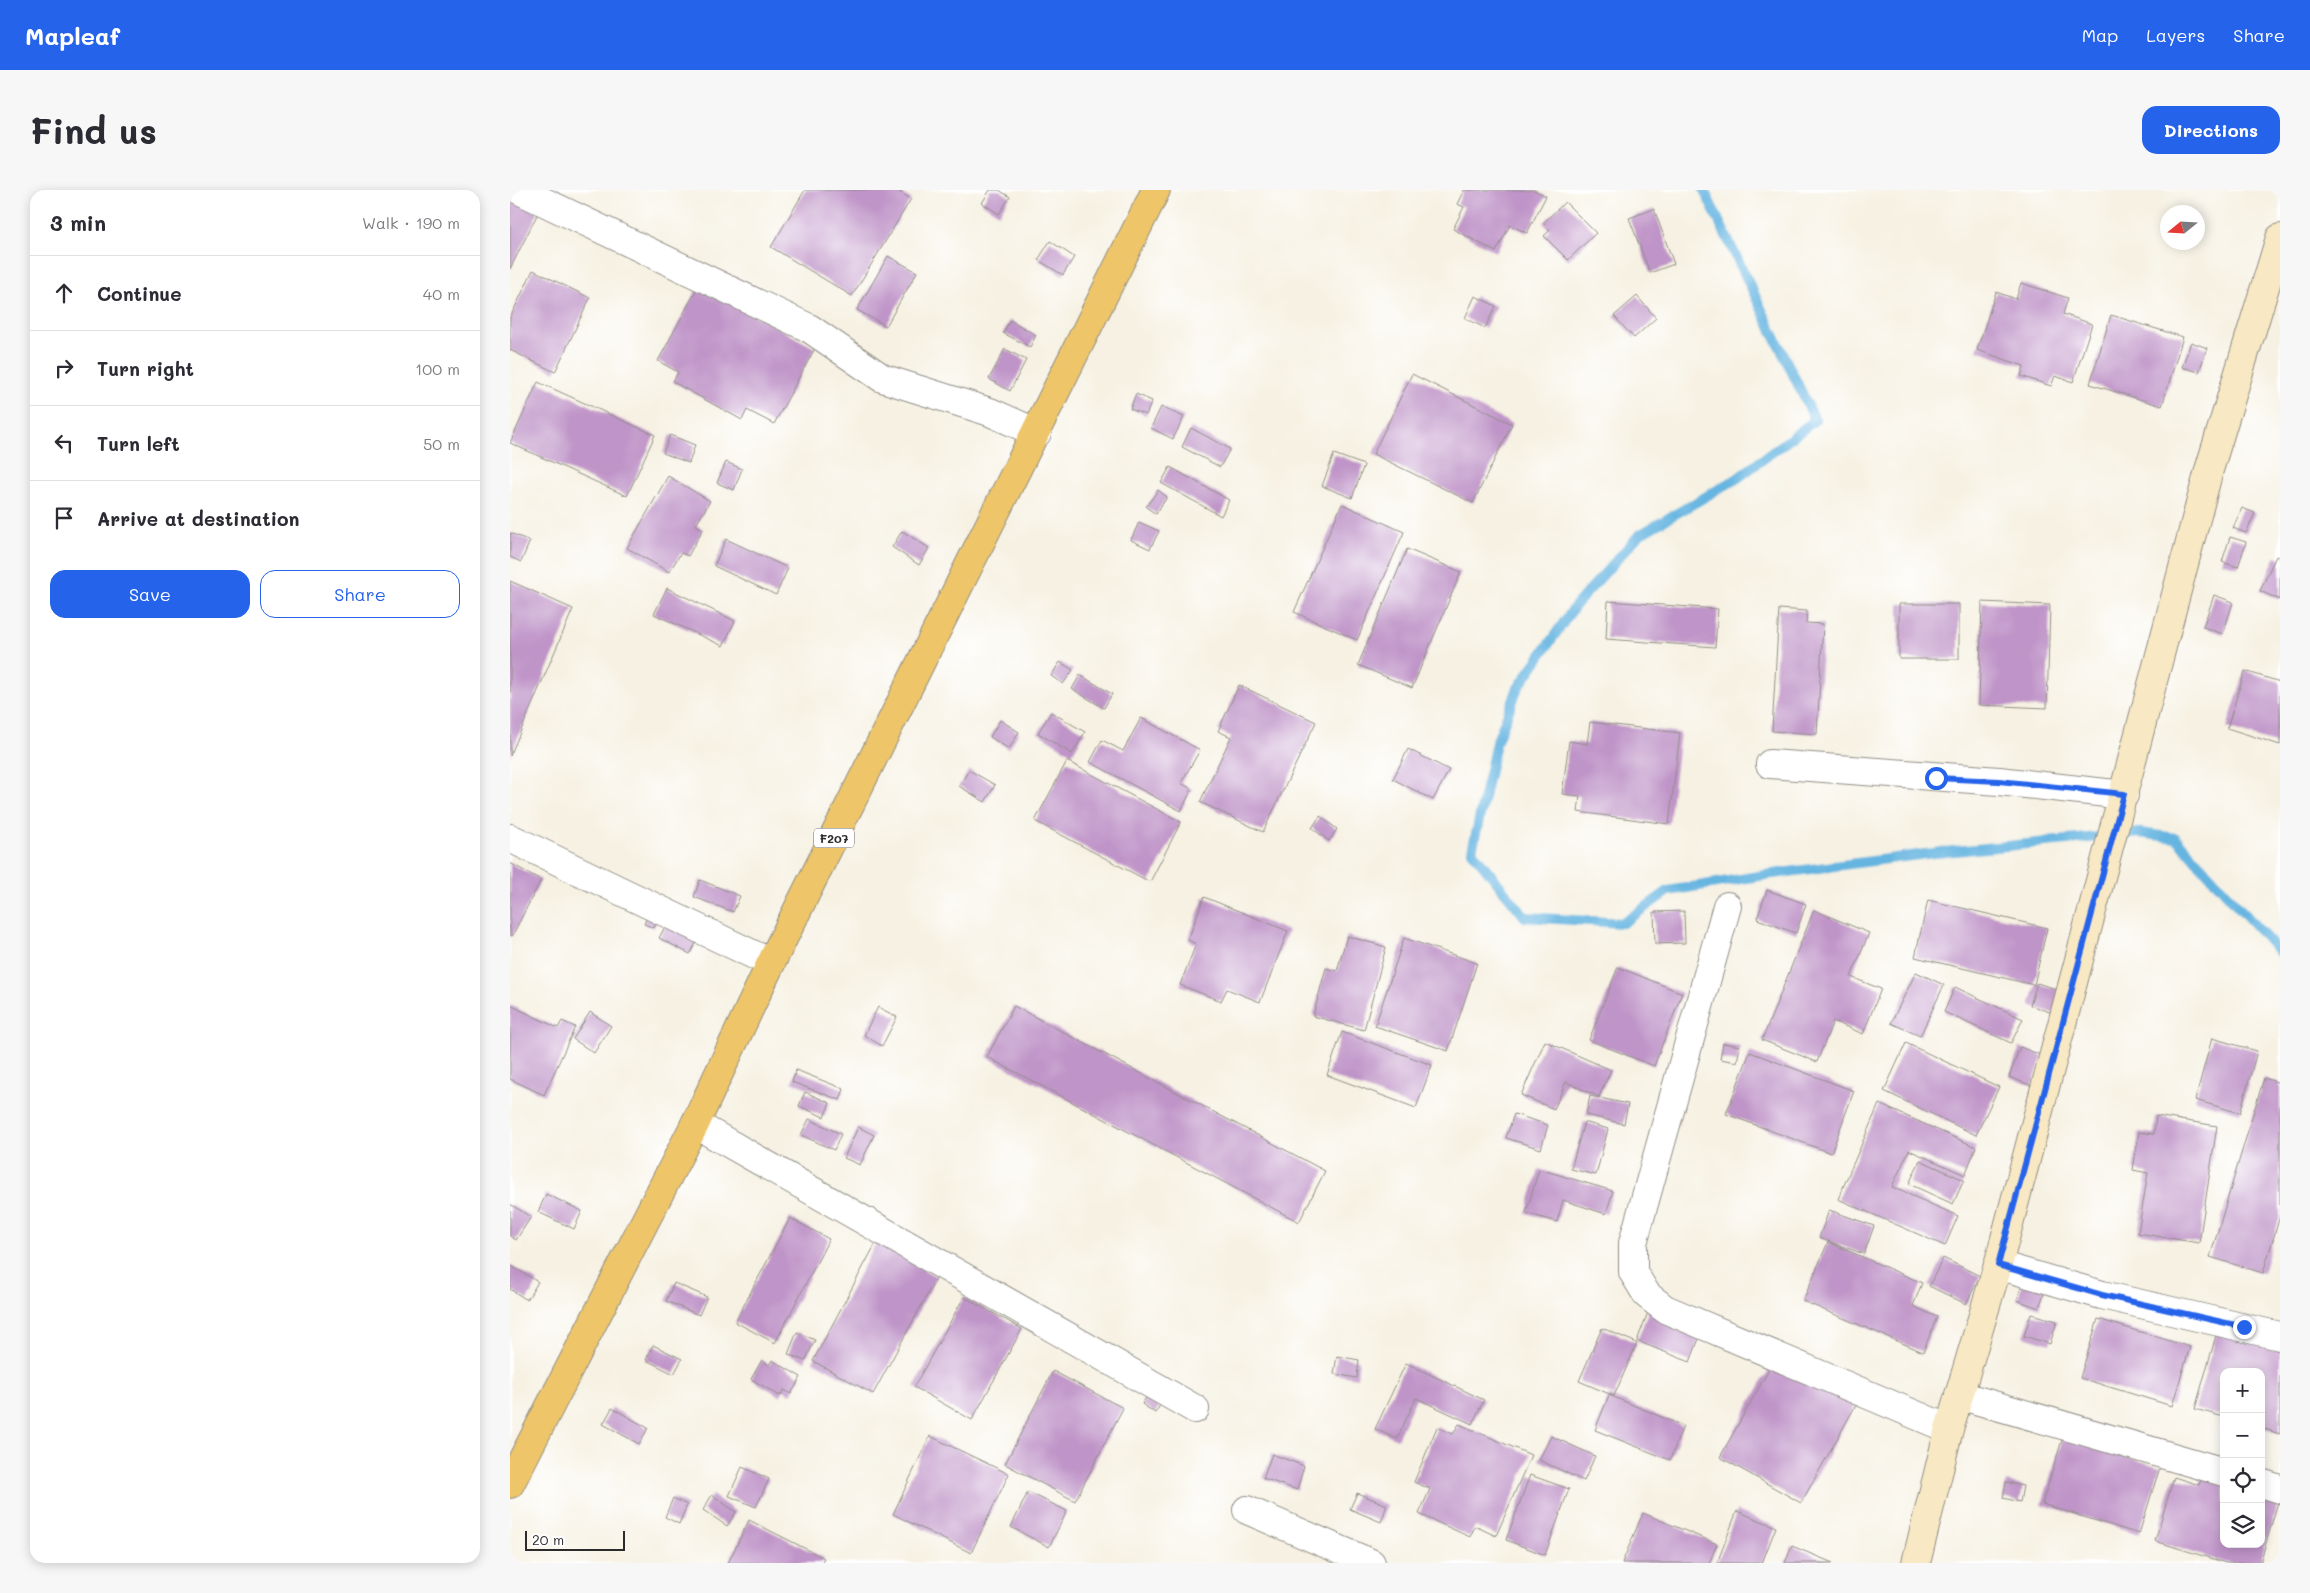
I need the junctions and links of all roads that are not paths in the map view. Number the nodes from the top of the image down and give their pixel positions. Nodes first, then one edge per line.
1 (519, 190) edge
2 (1156, 190) edge
3 (2280, 238) edge
4 (1037, 433) junction
5 (1770, 764) dead end
6 (2122, 805) junction
7 (510, 838) edge
8 (1727, 906) dead end
9 (771, 963) junction
10 (696, 1124) junction
11 (1998, 1265) junction
12 (2280, 1336) edge
13 (1959, 1395) junction
14 (1195, 1409) dead end
15 (1949, 1429) junction
16 (2220, 1471) edge
17 (510, 1484) edge
18 (2265, 1484) edge
19 (2280, 1489) edge
20 (1247, 1510) dead end
21 (1371, 1563) edge
22 (1916, 1563) edge

1 - 4 street
2 - 4 main road, F207
3 - 6 street
4 - 9 main road, F207
5 - 6 street
6 - 11 street
7 - 9 street
8 - 15 street
9 - 10 main road, F207
10 - 14 street
10 - 17 main road, F207
11 - 12 street
11 - 13 street
13 - 15 street
13 - 16 street
15 - 22 street
18 - 19 street
20 - 21 street

